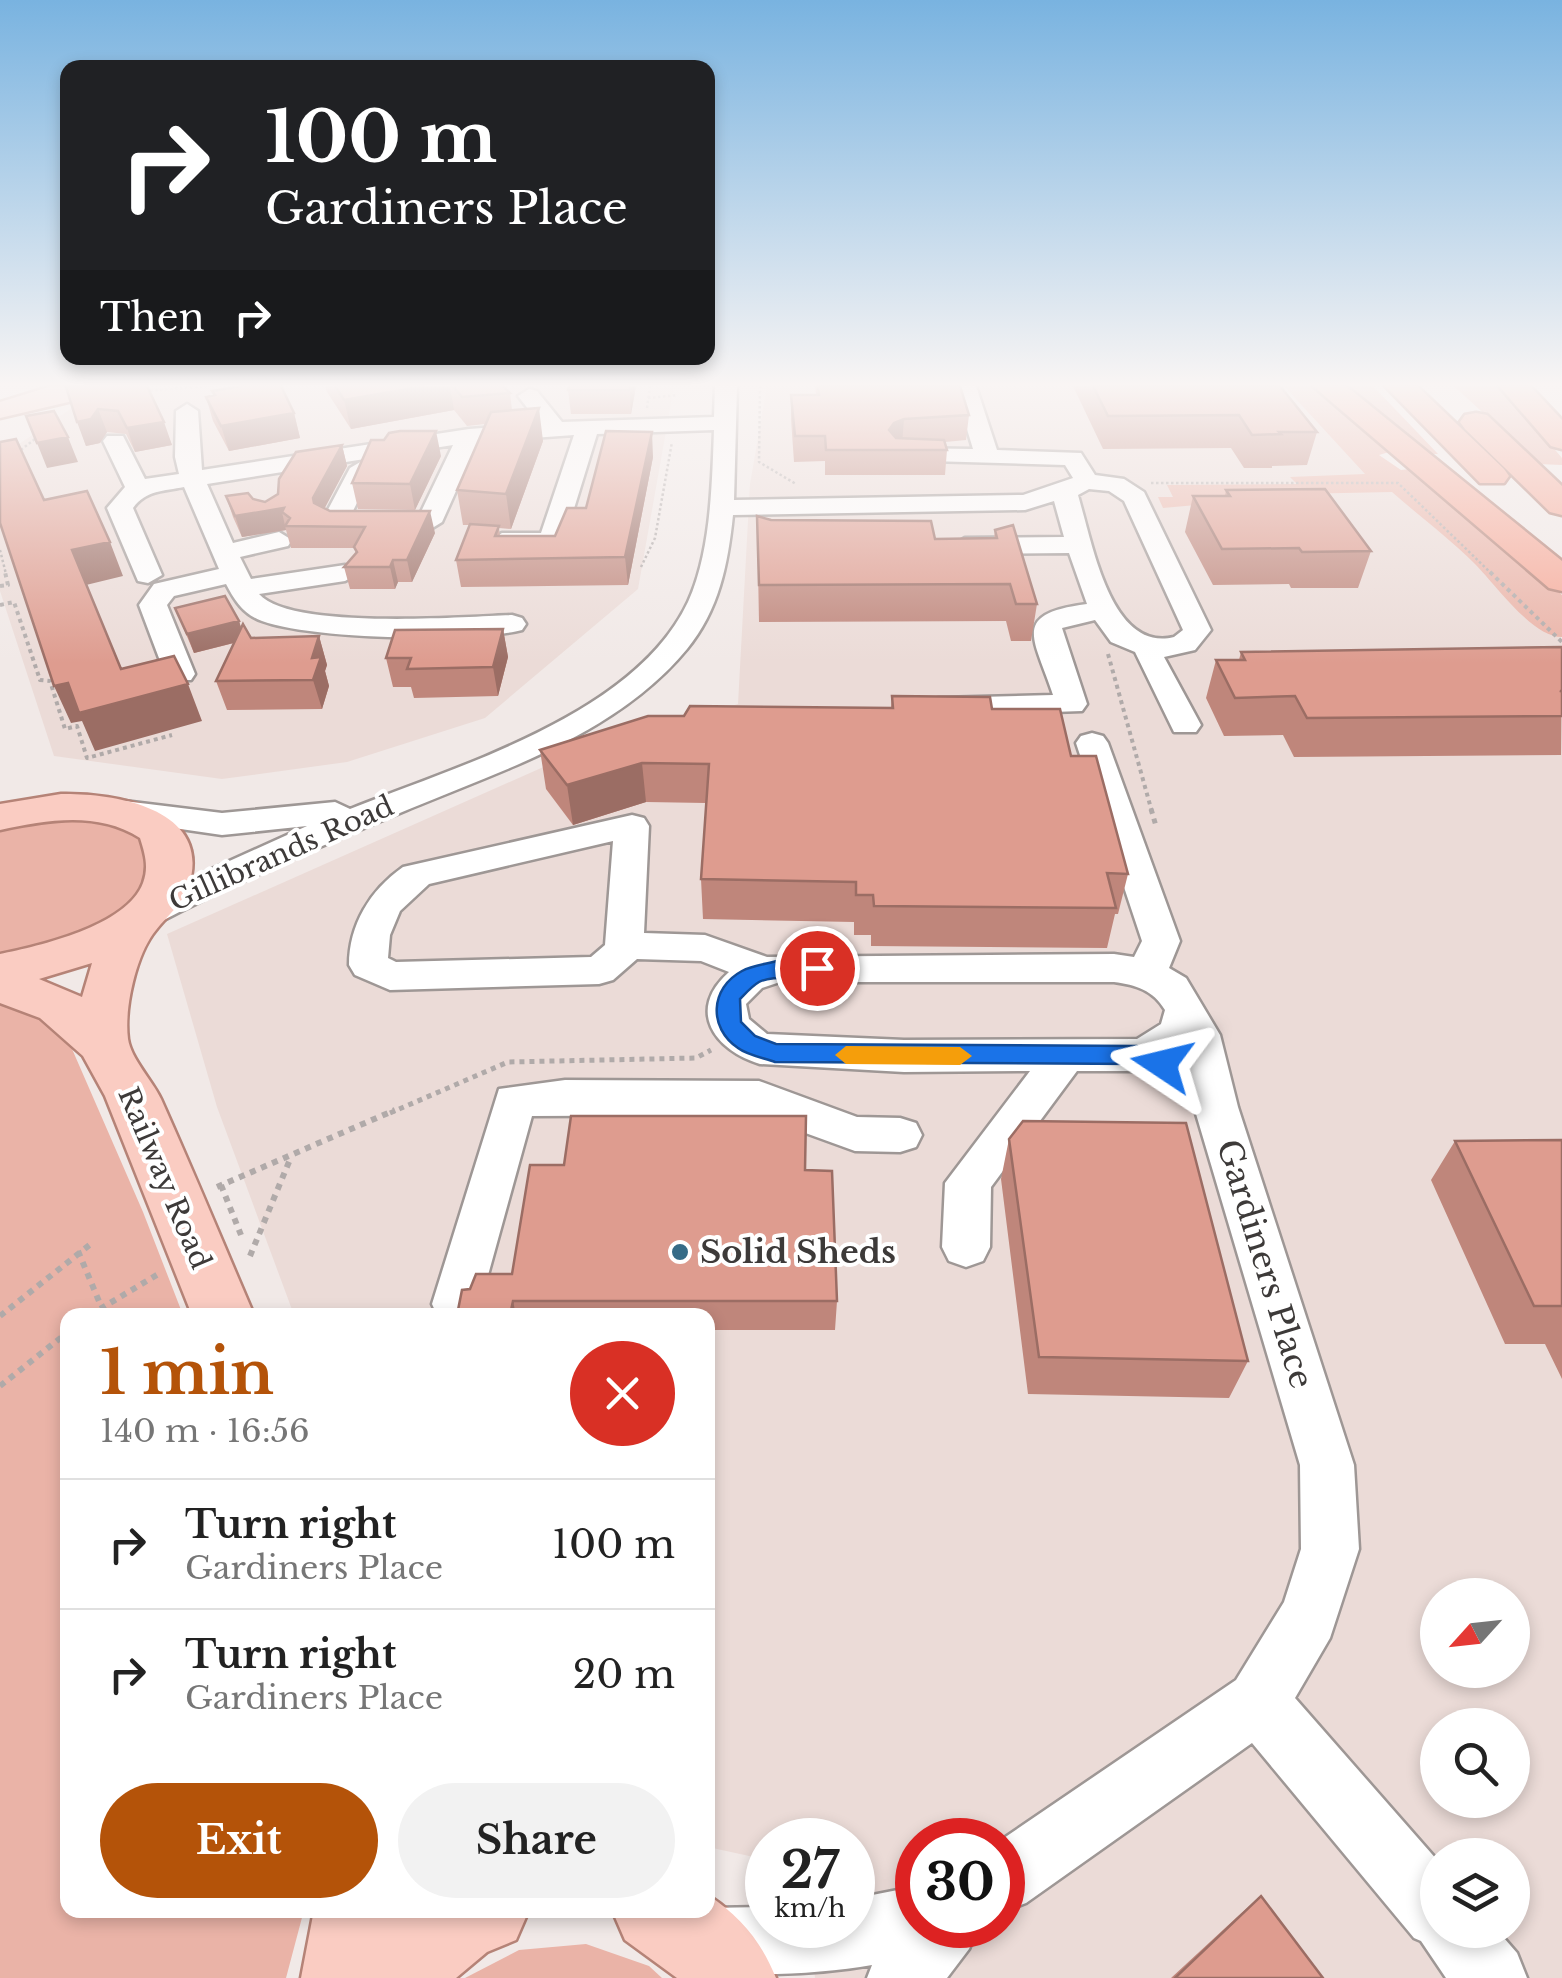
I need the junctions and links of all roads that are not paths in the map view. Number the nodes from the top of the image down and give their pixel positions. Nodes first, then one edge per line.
1 (131, 478) edge
2 (200, 478) edge
3 (343, 478) edge
4 (449, 478) edge
5 (571, 478) edge
6 (719, 478) edge
7 (1074, 478) edge
8 (1444, 478) edge
9 (1494, 478) edge
10 (1534, 478) edge
11 (192, 480) junction
12 (140, 487) junction
13 (1075, 496) junction
14 (237, 505) edge
15 (1562, 505) edge
16 (718, 508) junction
17 (206, 509) junction
18 (279, 540) dead end
19 (474, 540) edge
20 (1081, 545) junction
21 (1562, 545) edge
22 (946, 546) edge
23 (345, 573) edge
24 (148, 574) dead end
25 (240, 579) junction
26 (1562, 580) edge
27 (1106, 610) junction
28 (512, 624) dead end
29 (1141, 644) junction
30 (180, 674) edge
31 (914, 707) edge
32 (1186, 724) dead end
33 (1092, 743) dead end
34 (0, 778) edge
35 (416, 794) junction
36 (75, 806) junction
37 (124, 812) junction
38 (0, 817) edge
39 (142, 917) junction
40 (624, 945) junction
41 (0, 971) edge
42 (764, 971) junction
43 (1147, 973) junction
44 (0, 984) edge
45 (1184, 1010) junction
46 (102, 1044) junction
47 (1066, 1055) junction
48 (1137, 1055) junction
49 (1216, 1107) junction
50 (900, 1134) dead end
51 (966, 1247) dead end
52 (457, 1304) edge
53 (220, 1308) edge
54 (1258, 1702) junction
55 (1025, 1863) edge
56 (1420, 1893) edge
57 (356, 1918) edge
58 (466, 1918) edge
59 (895, 1926) edge
60 (697, 1944) edge
61 (927, 1948) edge
62 (1466, 1948) edge
63 (345, 1978) edge
64 (388, 1978) edge
65 (902, 1978) edge
66 (1492, 1978) edge

1 - 12 street
2 - 11 street
3 - 4 street
5 - 19 street
6 - 16 street, Gillibrands Road
7 - 13 street
8 - 26 highway
9 - 21 highway
10 - 15 highway
11 - 12 street
11 - 17 street
12 - 24 street
13 - 16 street
13 - 20 street
13 - 29 street
14 - 17 street
16 - 35 street, Gillibrands Road
17 - 25 street
18 - 25 street
20 - 22 street
20 - 27 street
23 - 25 street
25 - 28 street
25 - 30 street
27 - 29 street
27 - 31 street
29 - 32 street
33 - 43 street
34 - 36 main road
35 - 37 street, Gillibrands Road
35 - 39 street, Gillibrands Road
36 - 37 main road
36 - 38 main road
37 - 39 main road
39 - 41 main road
39 - 46 main road
40 - 40 street
40 - 42 street
42 - 43 street
42 - 47 street
43 - 45 street, Gardiners Place
44 - 46 main road, Railway Road
45 - 48 street
45 - 49 street, Gardiners Place
46 - 53 main road, Railway Road
47 - 48 street
47 - 51 street
48 - 49 street
49 - 54 street, Gardiners Place
50 - 52 street
54 - 55 street, Gardiners Place
54 - 56 street
57 - 63 main road
58 - 64 main road
59 - 60 street
61 - 65 street
62 - 66 street

